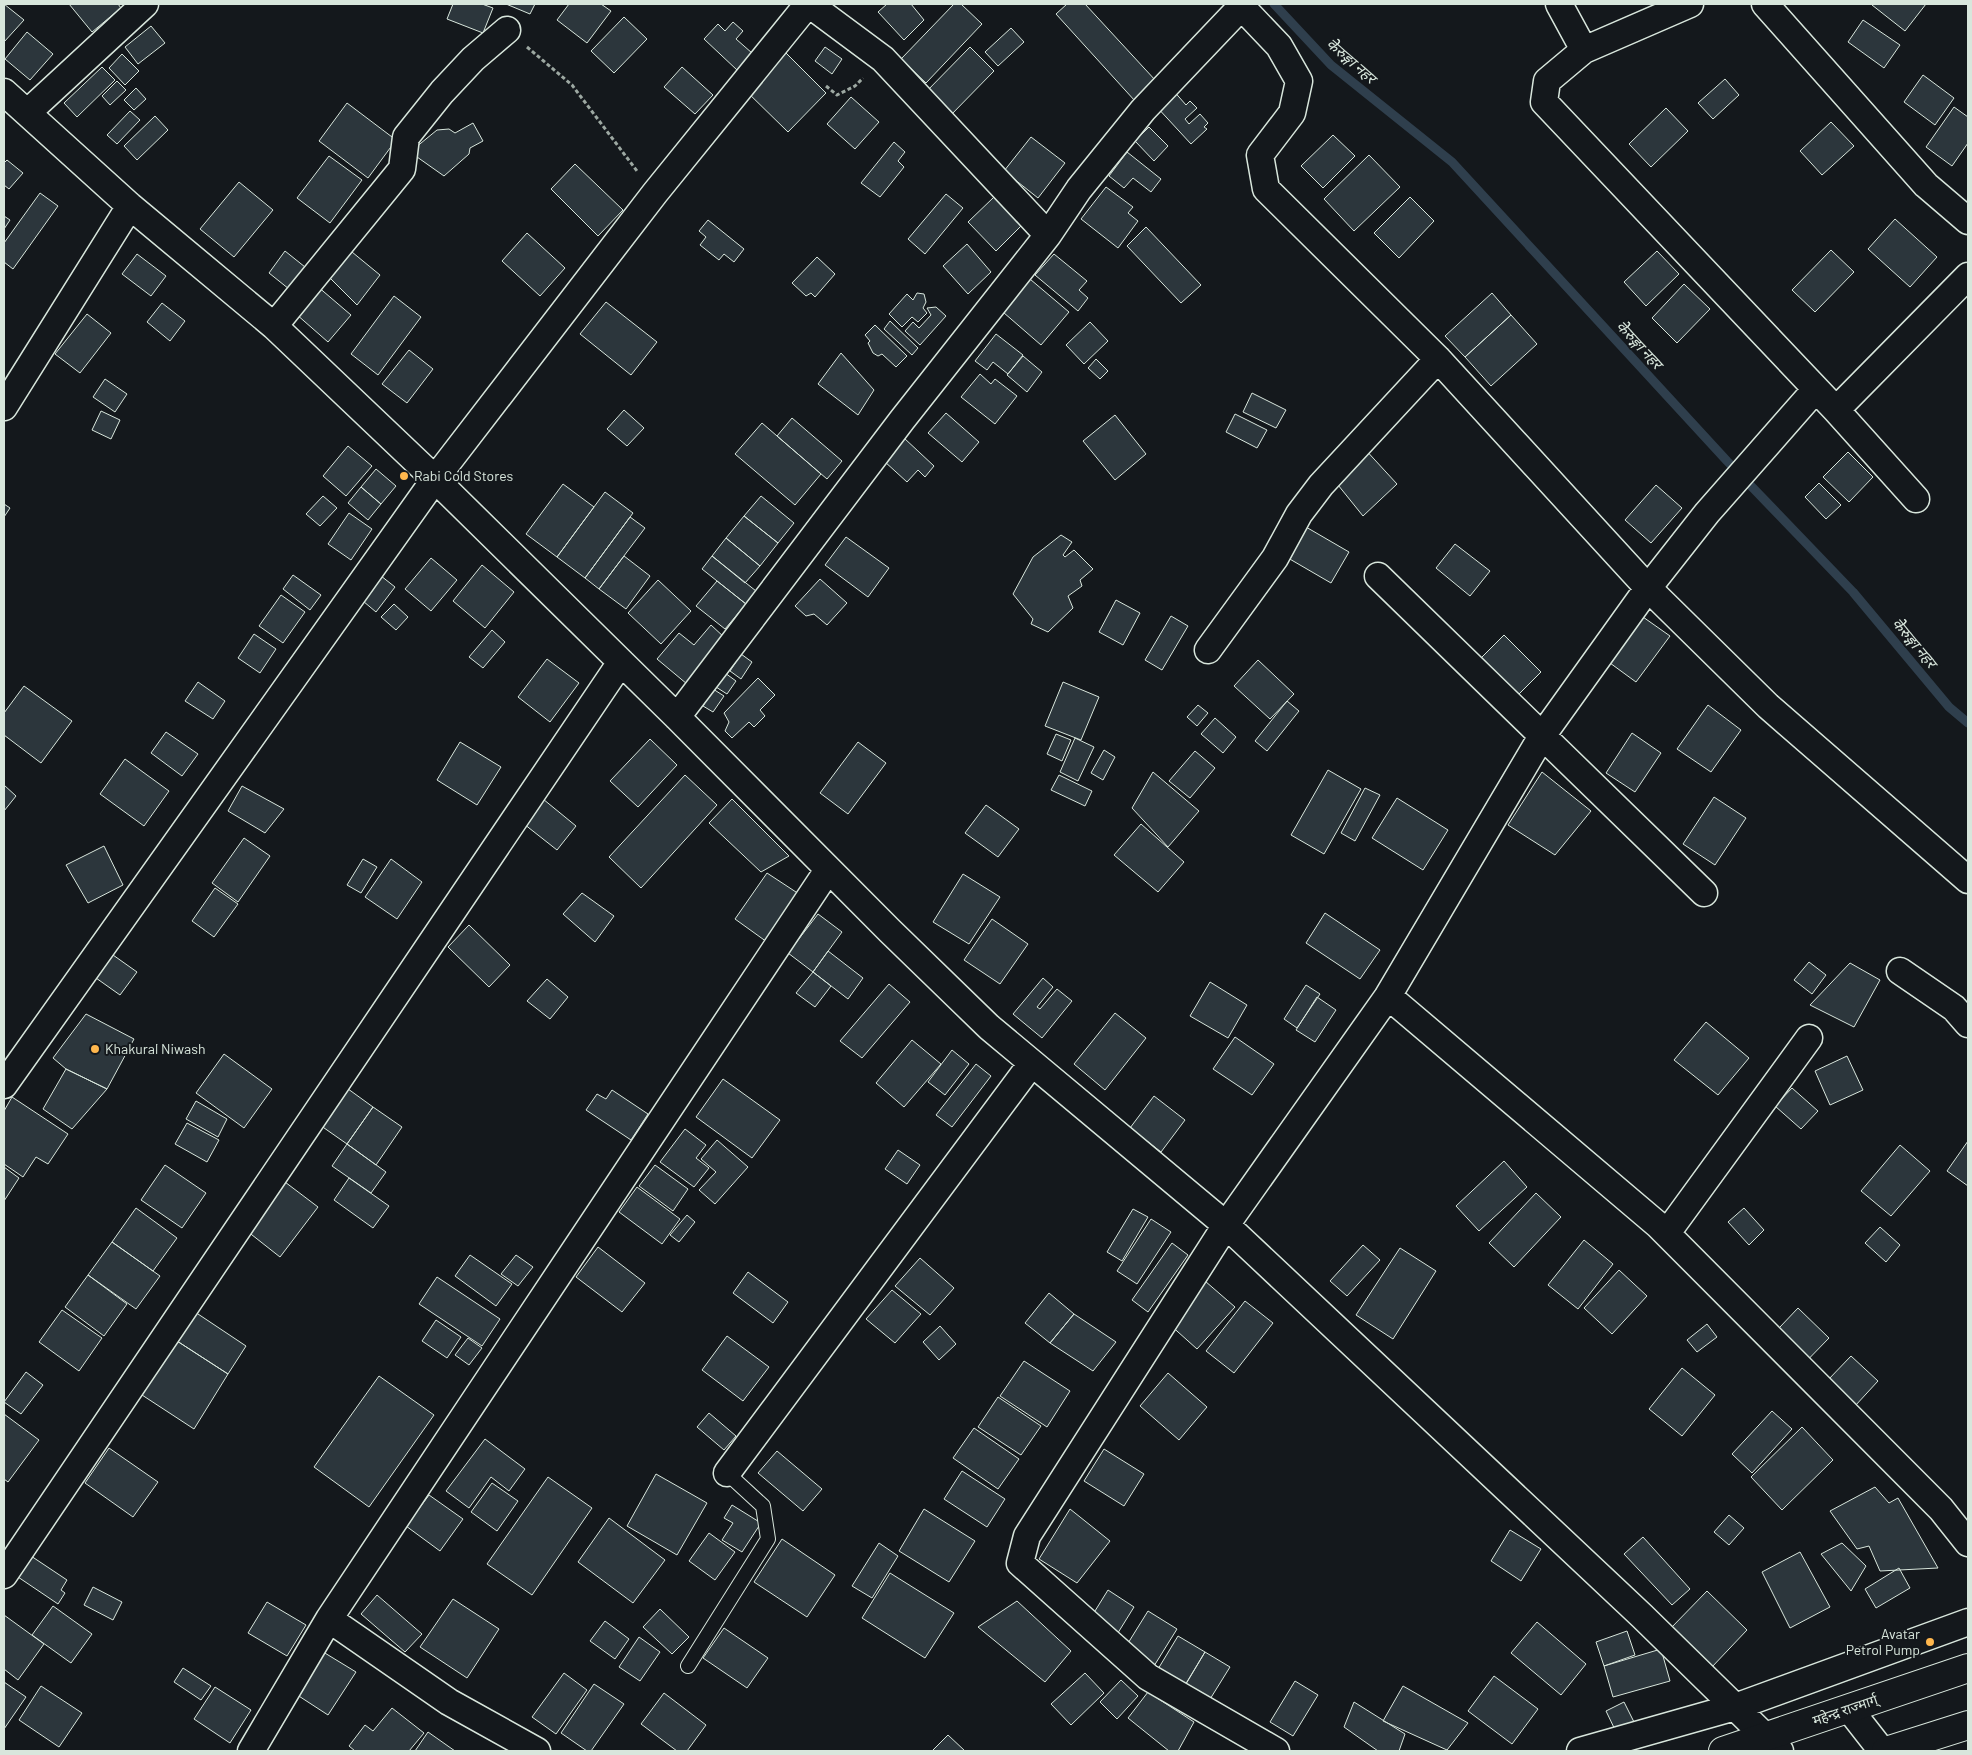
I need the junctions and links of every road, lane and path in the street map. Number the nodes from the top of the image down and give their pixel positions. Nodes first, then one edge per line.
1 (145, 4) edge
2 (808, 4) edge
3 (1559, 4) edge
4 (1690, 4) edge
5 (1765, 4) edge
6 (1240, 5) edge
7 (507, 30) joint
8 (1584, 50) junction
9 (883, 59) junction
10 (826, 86) dead end
11 (13, 106) edge
12 (654, 193) junction
13 (130, 206) junction
14 (1968, 221) edge
15 (1048, 235) junction
16 (1968, 276) edge
17 (274, 326) junction
18 (1438, 359) junction
19 (1816, 390) junction
20 (4, 407) edge
21 (1836, 410) junction
22 (435, 479) junction
23 (1916, 499) dead end
24 (1378, 576) dead end
25 (1648, 588) junction
26 (1208, 650) dead end
27 (621, 662) junction
28 (677, 717) junction
29 (1542, 736) junction
30 (828, 870) junction
31 (1968, 880) edge
32 (1704, 893) dead end
33 (1900, 971) dead end
34 (1388, 996) junction
35 (1968, 1024) edge
36 (1809, 1038) dead end
37 (1032, 1063) junction
38 (4, 1086) edge
39 (1226, 1226) junction
40 (1667, 1233) junction
41 (727, 1472) joint
42 (1968, 1543) edge
43 (4, 1575) edge
44 (329, 1619) junction
45 (1968, 1622) edge
46 (688, 1666) dead end
47 (1968, 1668) edge
48 (1735, 1706) junction
49 (1850, 1710) junction
50 (1968, 1725) edge
51 (1773, 1744) edge
52 (251, 1751) edge
53 (537, 1751) edge
54 (1276, 1751) edge
55 (1580, 1751) edge
56 (1722, 1751) edge
57 (1884, 1751) edge

1 - 11 street
2 - 9 street
2 - 12 street
3 - 8 street
4 - 8 street
5 - 14 street
6 - 15 street
6 - 18 street
7 - 12 path
7 - 17 street
8 - 19 street
9 - 10 path
9 - 15 street
11 - 13 street
12 - 22 street
13 - 17 street
13 - 20 street
15 - 28 street
16 - 21 street
17 - 22 street
18 - 25 street
18 - 26 street
19 - 21 street
19 - 25 street
21 - 23 street
22 - 27 street
22 - 38 street
24 - 29 street
25 - 29 street
25 - 31 street
27 - 28 street
27 - 43 street
28 - 30 street
29 - 32 street
29 - 34 street
30 - 37 street
30 - 44 street
33 - 35 street
34 - 39 street
34 - 40 street
36 - 40 street
37 - 39 street
37 - 41 street
39 - 48 street
39 - 54 street
40 - 42 street
41 - 46 lane
44 - 52 street
44 - 53 street
45 - 48 street
47 - 49 highway, महेन्द्र राज्मार्ग्
48 - 51 street
48 - 55 street
49 - 51 highway, महेन्द्र राज्मार्ग्
49 - 57 street
50 - 57 highway
51 - 56 highway, महेन्द्र राज्मार्ग्

